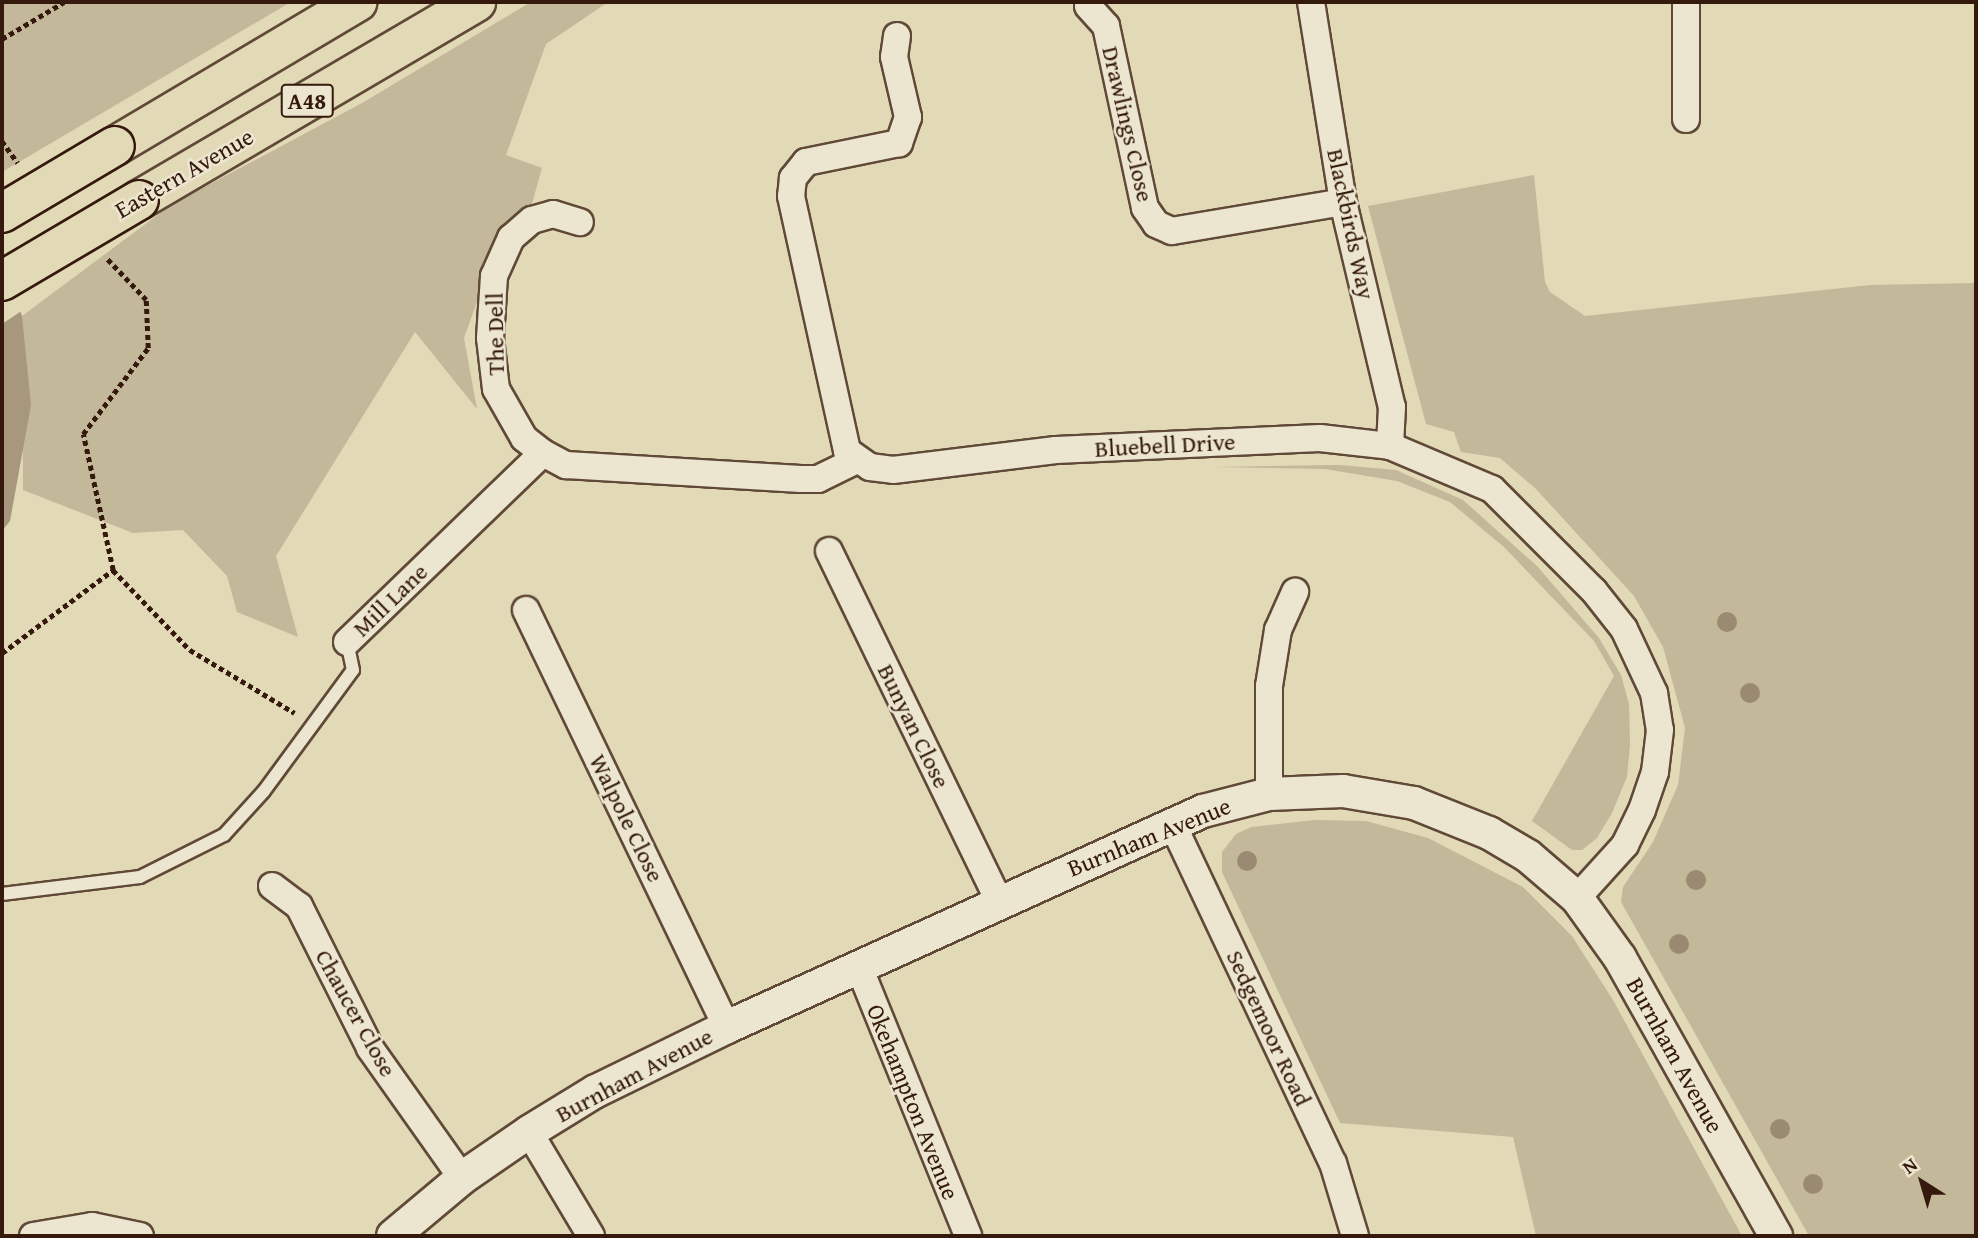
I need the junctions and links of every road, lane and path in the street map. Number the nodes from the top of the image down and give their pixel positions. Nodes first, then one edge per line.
1 (64, 2) edge
2 (358, 2) edge
3 (476, 2) edge
4 (1311, 2) edge
5 (1686, 2) edge
6 (1088, 6) dead end
7 (897, 36) dead end
8 (2, 39) edge
9 (1686, 119) dead end
10 (2, 141) edge
11 (26, 172) dead end
12 (1343, 202) junction
13 (2, 213) edge
14 (580, 222) dead end
15 (100, 251) dead end
16 (2, 281) edge
17 (1390, 446) junction
18 (543, 453) junction
19 (857, 460) junction
20 (829, 551) dead end
21 (113, 570) junction
22 (1295, 592) dead end
23 (526, 610) dead end
24 (347, 642) joint
25 (2, 653) edge
26 (313, 724) junction
27 (1269, 794) junction
28 (1172, 823) junction
29 (272, 886) dead end
30 (2, 894) edge
31 (1577, 898) junction
32 (999, 901) junction
33 (859, 967) junction
34 (727, 1027) junction
35 (529, 1132) junction
36 (463, 1178) junction
37 (33, 1236) edge
38 (140, 1236) edge
39 (393, 1236) edge
40 (591, 1236) edge
41 (968, 1236) edge
42 (1355, 1236) edge
43 (1776, 1236) edge

1 - 8 path
2 - 13 highway, A48, bridge
3 - 16 highway, Eastern Avenue / A48, bridge
4 - 12 street, Blackbirds Way
5 - 9 street
6 - 12 street, Drawlings Close
7 - 19 street
10 - 11 path
12 - 17 street, Blackbirds Way
14 - 18 street, The Dell
15 - 21 path
17 - 19 street, Bluebell Drive
17 - 31 street, Bluebell Drive
18 - 19 street
18 - 24 street, Mill Lane
20 - 32 street, Bunyan Close
21 - 25 path
21 - 26 path
22 - 27 street
23 - 34 street, Walpole Close
24 - 26 lane, Mill Lane
26 - 30 lane, Mill Lane
27 - 28 street, Burnham Avenue
27 - 31 street, Burnham Avenue
28 - 32 street, Burnham Avenue
28 - 42 street, Sedgemoor Road
29 - 36 street, Chaucer Close
31 - 43 street, Burnham Avenue
32 - 33 street, Burnham Avenue
33 - 34 street, Burnham Avenue
33 - 41 street, Okehampton Avenue
34 - 35 street, Burnham Avenue
35 - 36 street, Burnham Avenue
35 - 40 street
36 - 39 street, Burnham Avenue
37 - 38 street

